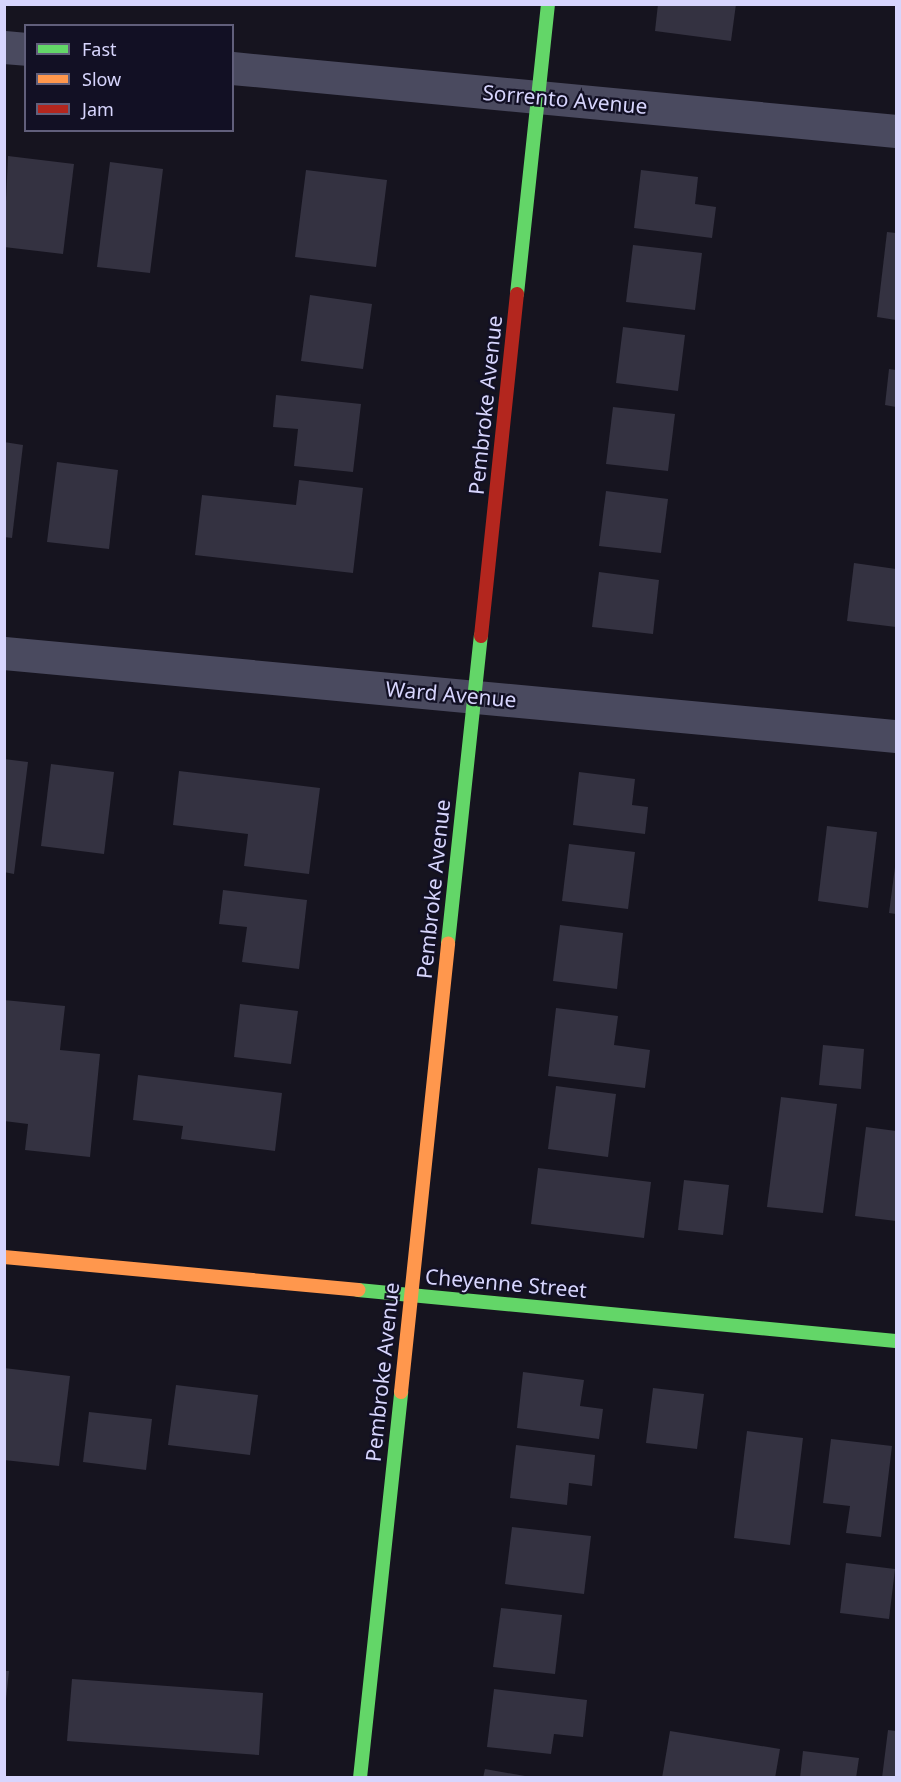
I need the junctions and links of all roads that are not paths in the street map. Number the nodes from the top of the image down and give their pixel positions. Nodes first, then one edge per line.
1 (548, 4) edge
2 (4, 47) edge
3 (24, 49) edge
4 (234, 68) edge
5 (538, 97) junction
6 (897, 131) edge
7 (4, 653) edge
8 (475, 696) junction
9 (897, 736) edge
10 (4, 1257) edge
11 (412, 1296) junction
12 (897, 1341) edge
13 (360, 1778) edge

1 - 5 street, Pembroke Avenue
2 - 3 street
4 - 5 street, Sorrento Avenue
5 - 6 street, Sorrento Avenue
5 - 8 street, Pembroke Avenue
7 - 8 street, Ward Avenue
8 - 9 street, Ward Avenue
8 - 11 street, Pembroke Avenue
10 - 11 street, Cheyenne Street
11 - 12 street, Cheyenne Street
11 - 13 street, Pembroke Avenue

